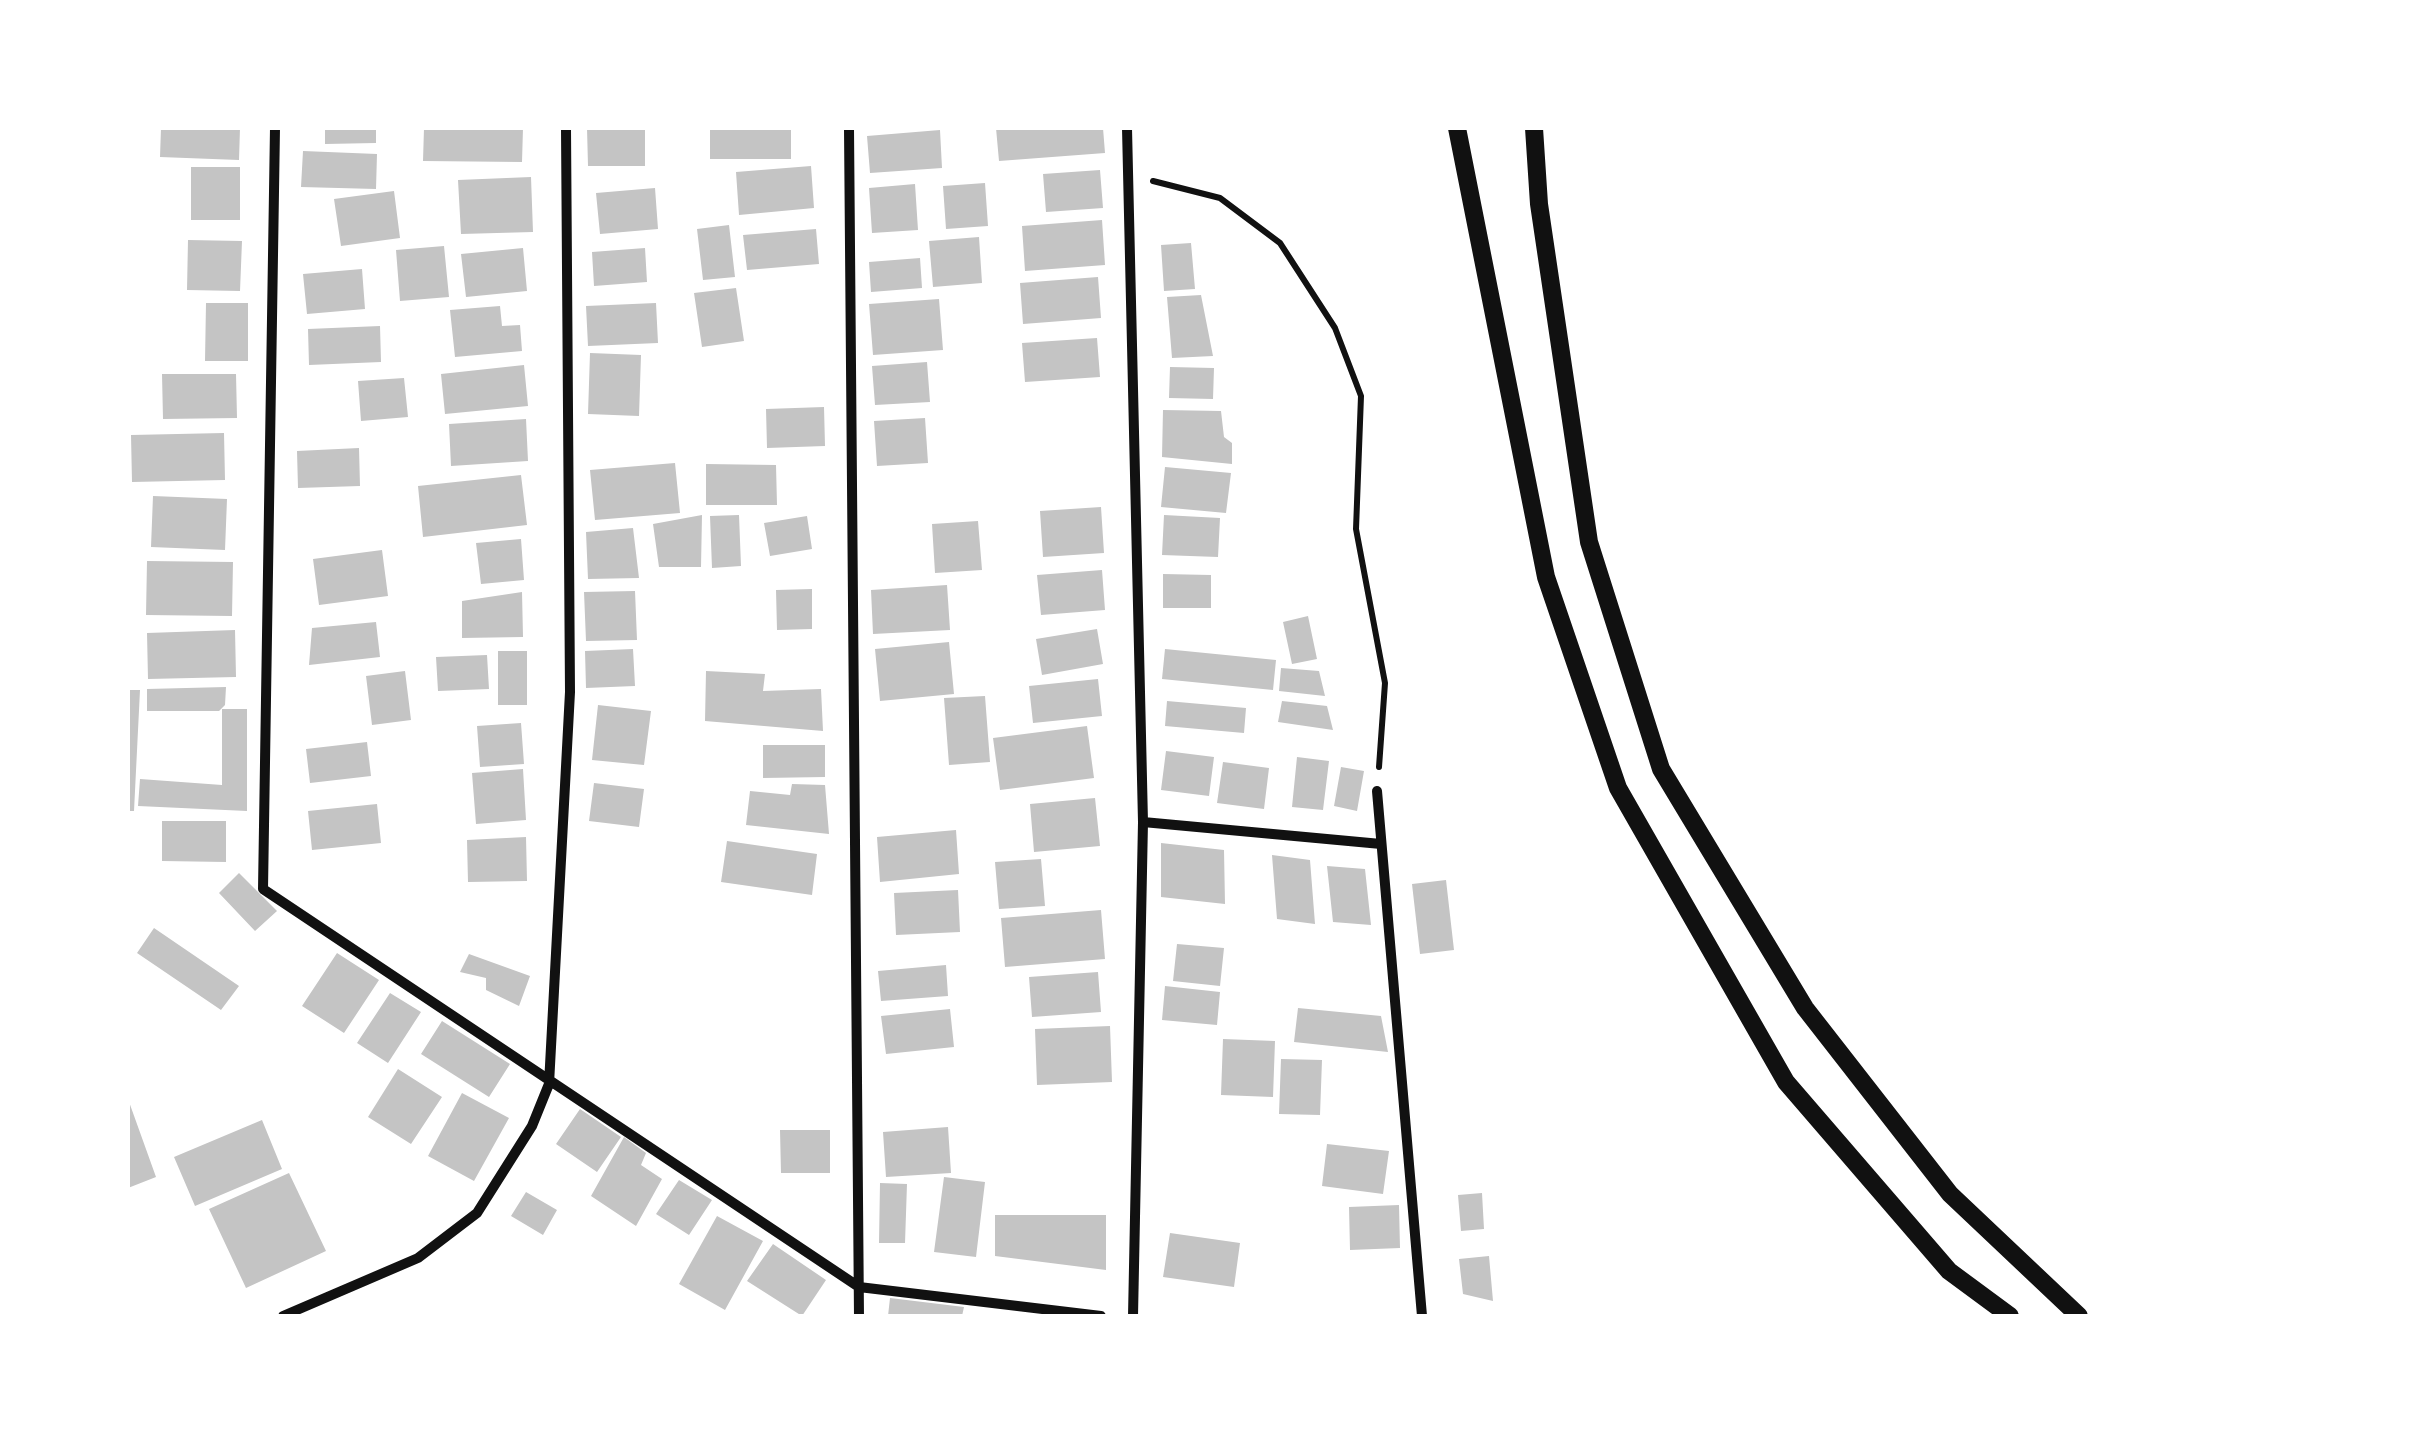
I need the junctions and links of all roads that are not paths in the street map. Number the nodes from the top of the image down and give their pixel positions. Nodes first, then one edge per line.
1 (275, 128) edge
2 (566, 128) edge
3 (848, 128) edge
4 (1126, 128) edge
5 (1457, 128) edge
6 (1534, 128) edge
7 (1377, 791) road end
8 (1142, 822) junction
9 (1381, 844) junction
10 (549, 1084) junction
11 (859, 1287) junction
12 (283, 1316) edge
13 (859, 1316) edge
14 (1102, 1316) edge
15 (1133, 1316) edge
16 (1422, 1316) edge
17 (2010, 1316) edge
18 (2079, 1316) edge

1 - 10 street
2 - 10 street
3 - 11 street
4 - 8 street
5 - 17 street
6 - 18 street
7 - 9 street
8 - 9 street
8 - 15 street
9 - 16 street
10 - 11 street
10 - 12 street
11 - 13 street
11 - 14 street

